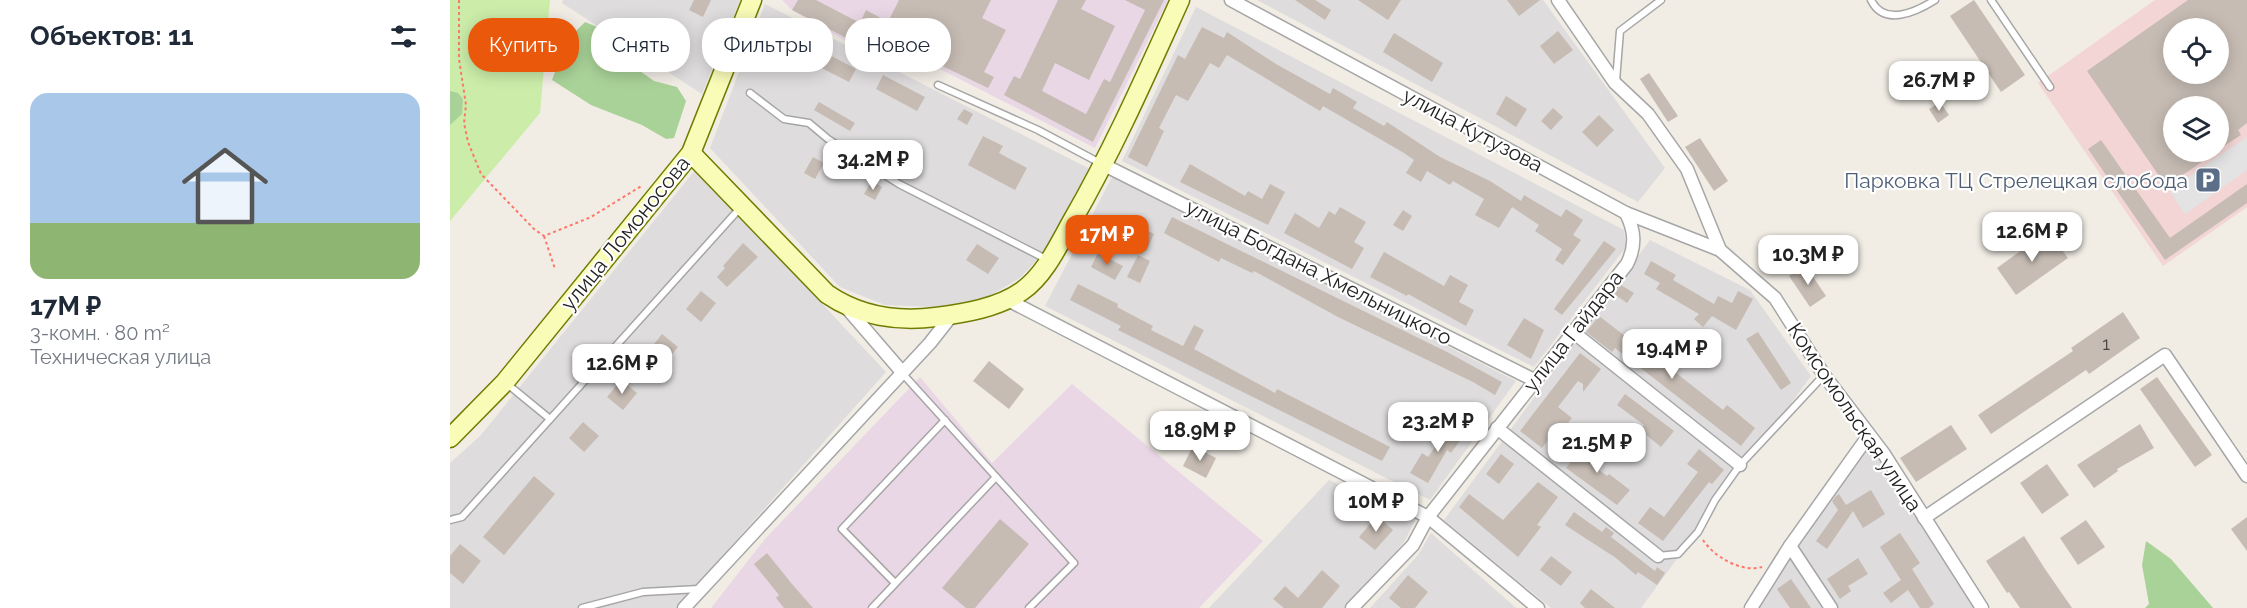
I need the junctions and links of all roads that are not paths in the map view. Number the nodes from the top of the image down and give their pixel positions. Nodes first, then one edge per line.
1 (752, 0) edge
2 (1180, 0) edge
3 (1231, 0) edge
4 (1558, 0) edge
5 (1661, 0) edge
6 (1871, 0) edge
7 (1935, 0) edge
8 (1991, 0) edge
9 (1615, 83) junction
10 (938, 85) dead end
11 (2050, 87) dead end
12 (750, 93) dead end
13 (691, 153) junction
14 (1104, 165) junction
15 (743, 204) junction
16 (1626, 213) junction
17 (1720, 250) junction
18 (1048, 260) junction
19 (1006, 299) junction
20 (844, 305) junction
21 (952, 315) junction
22 (1573, 332) junction
23 (902, 372) junction
24 (1824, 375) junction
25 (1534, 380) junction
26 (505, 382) junction
27 (550, 419) junction
28 (945, 420) junction
29 (1497, 428) junction
30 (1869, 435) junction
31 (450, 438) edge
32 (1740, 465) junction
33 (2247, 476) edge
34 (996, 477) junction
35 (1428, 517) junction
36 (1924, 518) junction
37 (450, 520) edge
38 (1790, 546) junction
39 (1658, 556) joint
40 (895, 583) junction
41 (699, 589) junction
42 (582, 608) edge
43 (684, 608) edge
44 (872, 608) edge
45 (1029, 608) edge
46 (1352, 608) edge
47 (1538, 608) edge
48 (1751, 608) edge
49 (1831, 608) edge
50 (1982, 608) edge

1 - 13 main road, улица Ломоносова
2 - 14 main road
3 - 16 street, улица Кутузова
4 - 9 street, Комсомольская улица
5 - 9 lane
6 - 7 lane
8 - 11 lane
9 - 17 street, Комсомольская улица
10 - 14 lane
12 - 18 lane
13 - 15 main road
13 - 26 main road, улица Ломоносова
14 - 18 main road
14 - 25 street, улица Богдана Хмельницкого
15 - 20 main road
15 - 27 lane
16 - 17 street, улица Кутузова
16 - 22 street, улица Гайдара
17 - 24 street, Комсомольская улица
18 - 19 main road
19 - 21 main road
19 - 35 street
20 - 21 main road
20 - 23 street
21 - 23 street
22 - 25 street, улица Гайдара
22 - 32 street
23 - 28 lane
23 - 41 street
24 - 30 street, Комсомольская улица
24 - 32 lane
25 - 29 street, улица Гайдара
26 - 27 lane
26 - 31 main road, улица Ломоносова
27 - 37 lane
28 - 34 lane
28 - 40 lane
29 - 35 street, улица Гайдара
29 - 39 street
30 - 36 street, Комсомольская улица
30 - 38 street
32 - 39 lane
33 - 36 street
34 - 40 lane
34 - 45 lane
35 - 46 street, улица Гайдара
35 - 47 street
36 - 50 street, Комсомольская улица
38 - 48 street
38 - 49 street
40 - 44 lane
41 - 42 lane
41 - 43 street

